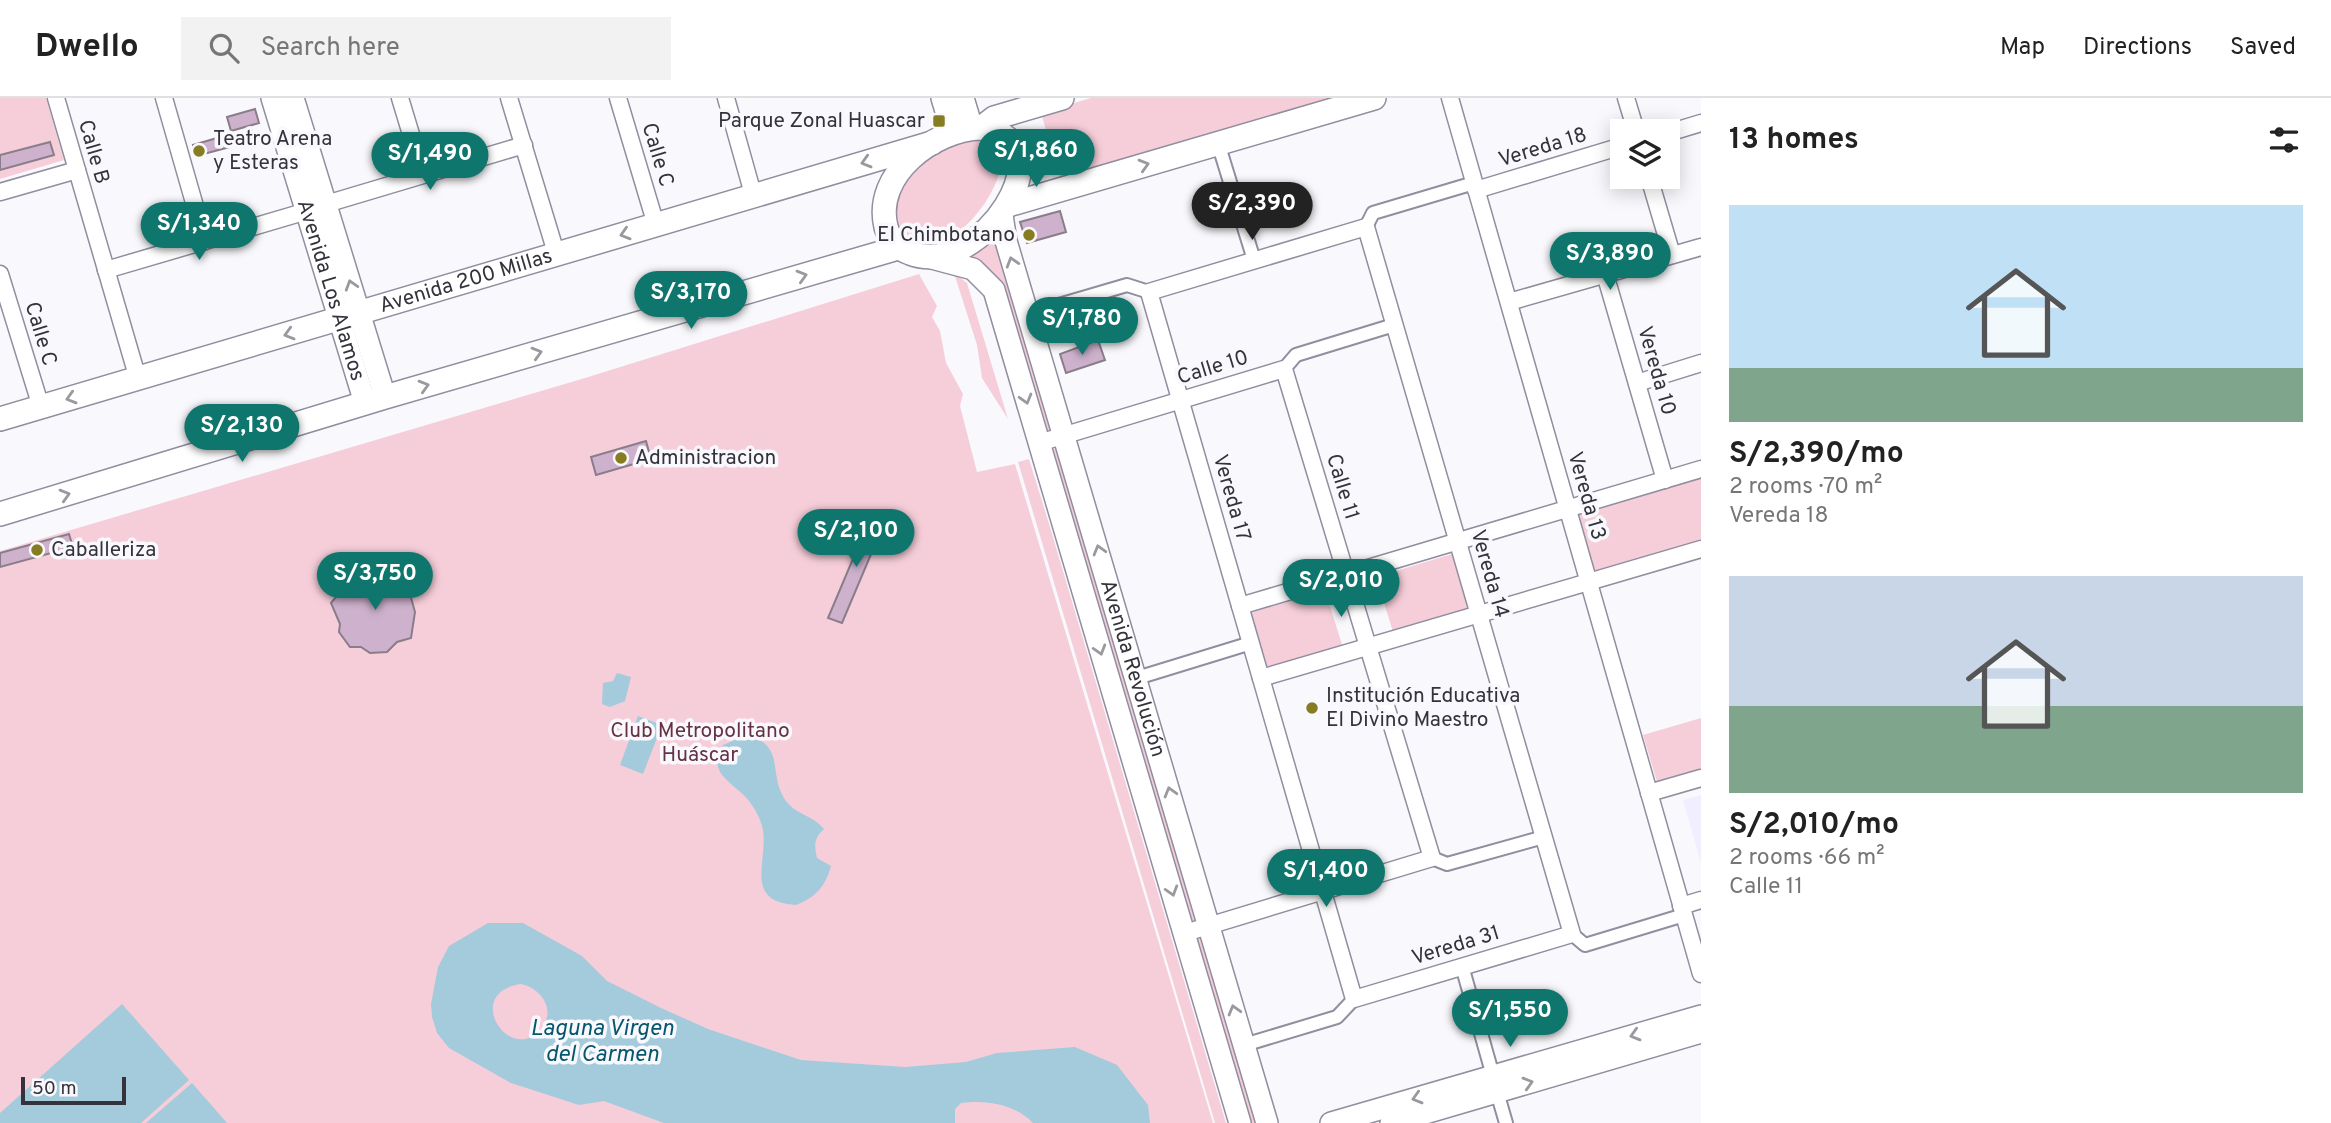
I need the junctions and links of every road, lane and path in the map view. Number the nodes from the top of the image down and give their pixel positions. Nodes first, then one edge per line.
1 (56, 98) edge
2 (164, 98) edge
3 (272, 98) edge
4 (293, 98) edge
5 (400, 98) edge
6 (509, 98) edge
7 (618, 98) edge
8 (726, 98) edge
9 (942, 98) edge
10 (963, 98) edge
11 (1062, 98) edge
12 (1374, 98) edge
13 (1450, 98) edge
14 (1626, 98) edge
15 (1632, 119) edge
16 (1701, 123) edge
17 (968, 129) junction
18 (1680, 129) edge
19 (932, 143) junction
20 (1218, 143) junction
21 (524, 145) junction
22 (1610, 149) edge
23 (77, 170) junction
24 (424, 174) junction
25 (1475, 186) junction
26 (1653, 189) edge
27 (0, 192) edge
28 (753, 194) junction
29 (316, 208) junction
30 (1005, 210) junction
31 (656, 225) junction
32 (1366, 227) junction
33 (205, 241) junction
34 (1701, 247) edge
35 (898, 248) junction
36 (1672, 255) junction
37 (556, 256) junction
38 (928, 257) junction
39 (1254, 260) junction
40 (106, 270) junction
41 (0, 274) edge
42 (1605, 274) junction
43 (1149, 292) junction
44 (1508, 302) junction
45 (1028, 314) junction
46 (350, 316) junction
47 (1394, 325) junction
48 (1701, 363) edge
49 (1284, 369) junction
50 (138, 379) junction
51 (1637, 383) junction
52 (375, 400) junction
53 (1181, 400) junction
54 (41, 407) junction
55 (0, 419) edge
56 (1065, 435) junction
57 (1039, 443) junction
58 (1701, 469) edge
59 (1665, 480) junction
60 (1568, 509) junction
61 (0, 514) edge
62 (1458, 542) junction
63 (1701, 549) edge
64 (1346, 575) junction
65 (1589, 582) junction
66 (1240, 606) junction
67 (1479, 614) junction
68 (1251, 643) junction
69 (1368, 646) junction
70 (1137, 678) junction
71 (1261, 678) junction
72 (1701, 778) edge
73 (1649, 793) junction
74 (1544, 837) junction
75 (1432, 858) junction
76 (1323, 891) junction
77 (1701, 900) edge
78 (1683, 911) junction
79 (1209, 925) junction
80 (1185, 933) junction
81 (1572, 934) junction
82 (1462, 966) junction
83 (1701, 974) edge
84 (1354, 999) junction
85 (1701, 1016) edge
86 (1701, 1032) edge
87 (1244, 1045) junction
88 (1495, 1084) junction
89 (1240, 1123) edge
90 (1267, 1123) edge
91 (1331, 1123) edge
92 (1391, 1123) edge
93 (1506, 1123) edge

1 - 23 street, Calle B
2 - 33 street
3 - 29 street, Avenida Los Alamos
4 - 29 street, Avenida Los Alamos
5 - 24 street
6 - 21 street
7 - 31 street, Calle C
8 - 28 street
9 - 17 street
10 - 17 street
11 - 17 main road
12 - 20 main road
13 - 25 street, Vereda 13
14 - 15 street
16 - 18 street
17 - 19 main road
17 - 30 main road
19 -> 28 main road, Avenida 200 Millas
19 - 35 main road
30 -> 20 main road
20 - 39 street
21 - 24 street
21 - 37 street
22 - 25 street, Vereda 18
23 - 27 street
23 - 40 street, Calle B
24 - 29 street
25 - 32 street, Vereda 18
25 - 44 street, Vereda 13
26 - 36 street
28 - 31 main road, Avenida 200 Millas
29 - 33 street
29 - 46 street, Avenida Los Alamos
30 - 38 main road
45 -> 30 street, Avenida Revolución
31 -> 37 main road, Avenida 200 Millas
32 - 39 street, Vereda 18
32 - 47 street, Vereda 14
33 - 40 street
34 - 36 street
35 - 38 main road
52 -> 35 main road
36 - 42 street
37 - 46 main road, Avenida 200 Millas
38 -> 57 street, Avenida Revolución
39 - 43 street, Vereda 18
40 - 50 street, Calle B
41 - 54 street, Calle C
42 - 44 street
42 - 51 street, Vereda 10
43 - 45 street, Vereda 18
43 - 53 street, Vereda 17
44 - 60 street, Vereda 13
45 - 56 street, Avenida Revolución
46 -> 50 main road, Avenida 200 Millas
46 - 52 street, Avenida Los Alamos
47 - 49 street, Calle 10
47 - 62 street, Vereda 14
48 - 51 street
49 - 53 street, Calle 10
49 - 64 street, Calle 11
50 -> 54 main road, Avenida 200 Millas
51 - 59 street, Vereda 10
61 -> 52 main road
53 - 56 street, Calle 10
53 - 66 street, Vereda 17
54 - 55 main road, Avenida 200 Millas
56 - 57 street, Calle 10
70 -> 56 street, Avenida Revolución
57 -> 80 street, Avenida Revolución
58 - 59 street
59 - 60 street
60 - 62 street
60 - 65 street, Vereda 13
62 - 64 street
62 - 67 street, Vereda 14
63 - 65 street
64 - 66 street
64 - 69 street, Calle 11
65 - 67 street
65 - 73 street, Vereda 13
66 - 68 street, Vereda 17
67 - 69 street
67 - 74 street, Vereda 14
68 - 70 street
68 - 71 street, Vereda 17
69 - 71 street
69 - 75 street, Calle 11
79 -> 70 street, Avenida Revolución
71 - 76 street, Vereda 17
72 - 73 street
73 - 78 street, Vereda 13
74 - 75 street
74 - 81 street, Vereda 14
75 - 76 street
76 - 79 street
76 - 84 street, Vereda 17
77 - 78 street
78 - 81 street, Vereda 31
78 - 83 street, Vereda 13
79 - 80 street
87 -> 79 street, Avenida Revolución
80 - 89 street, Avenida Revolución
81 - 82 street, Vereda 31
82 - 84 street, Vereda 31
82 - 88 street
84 - 87 street, Vereda 31
85 -> 88 street
88 -> 86 street
87 - 90 street, Avenida Revolución
88 -> 91 street
88 - 92 street
88 - 93 street

